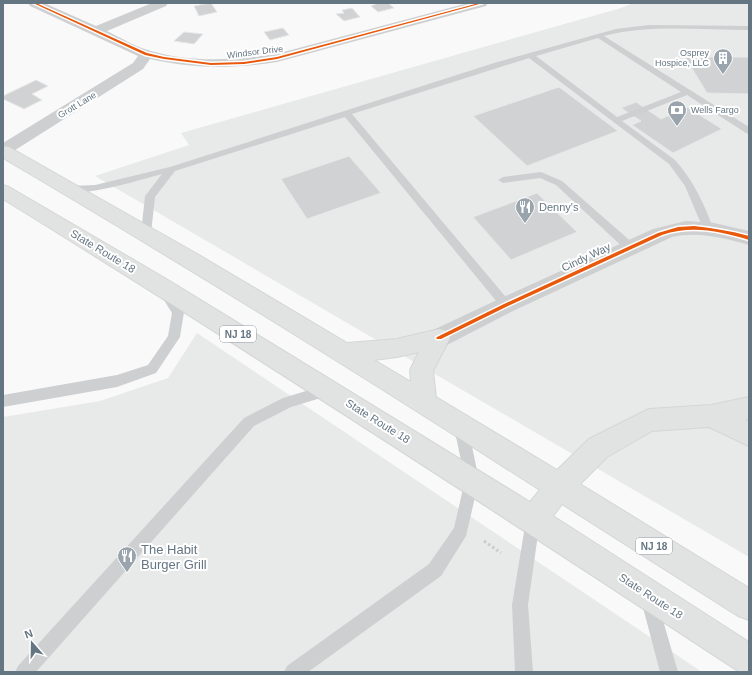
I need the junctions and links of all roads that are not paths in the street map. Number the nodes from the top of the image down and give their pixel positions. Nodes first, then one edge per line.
1 (34, 3) edge
2 (162, 3) edge
3 (474, 4) edge
4 (749, 28) edge
5 (96, 31) junction
6 (599, 36) junction
7 (146, 54) junction
8 (531, 56) junction
9 (688, 92) junction
10 (347, 114) junction
11 (616, 120) junction
12 (749, 131) edge
13 (3, 150) edge
14 (172, 169) junction
15 (503, 180) dead end
16 (72, 190) junction
17 (3, 191) edge
18 (709, 230) junction
19 (146, 233) junction
20 (749, 238) edge
21 (631, 248) junction
22 (161, 286) junction
23 (506, 305) junction
24 (438, 338) junction
25 (342, 353) junction
26 (329, 390) junction
27 (3, 401) edge
28 (425, 404) junction
29 (749, 408) edge
30 (711, 416) junction
31 (461, 426) junction
32 (749, 434) edge
33 (472, 480) junction
34 (559, 487) junction
35 (533, 520) junction
36 (647, 593) junction
37 (749, 605) edge
38 (749, 660) edge
39 (671, 669) edge
40 (295, 671) edge
41 (24, 672) edge
42 (524, 672) edge

1 - 5 street, Windsor Drive
2 - 5 street
3 - 7 street, Windsor Drive
4 - 6 lane
5 - 7 street, Windsor Drive
6 - 8 lane
6 - 9 lane
7 - 13 street, Grott Lane
8 - 10 lane
8 - 11 lane
9 - 11 lane
9 - 12 lane
10 - 14 lane
10 - 23 lane
11 - 18 lane
13 - 16 highway, NJ 18
14 - 16 lane
14 - 19 lane
15 - 21 lane
16 - 19 highway, NJ 18
17 - 22 highway, State Route 18 / NJ 18
18 - 20 street, Cindy Way
18 - 21 street, Cindy Way
19 - 25 highway, NJ 18
21 - 23 street, Cindy Way
22 - 26 highway, State Route 18 / NJ 18
22 - 27 lane
23 - 24 street, Cindy Way
24 - 25 highway
24 - 28 highway
25 - 28 highway, NJ 18
26 - 33 highway, State Route 18 / NJ 18
26 - 41 lane
28 - 31 highway, NJ 18
29 - 30 highway
30 - 32 highway
30 - 34 highway
31 - 33 lane
31 - 34 highway, NJ 18
33 - 35 highway, State Route 18 / NJ 18
33 - 40 lane
34 - 35 highway
34 - 37 highway, NJ 18
35 - 36 highway, State Route 18 / NJ 18
35 - 42 lane
36 - 38 highway, State Route 18 / NJ 18
36 - 39 lane

